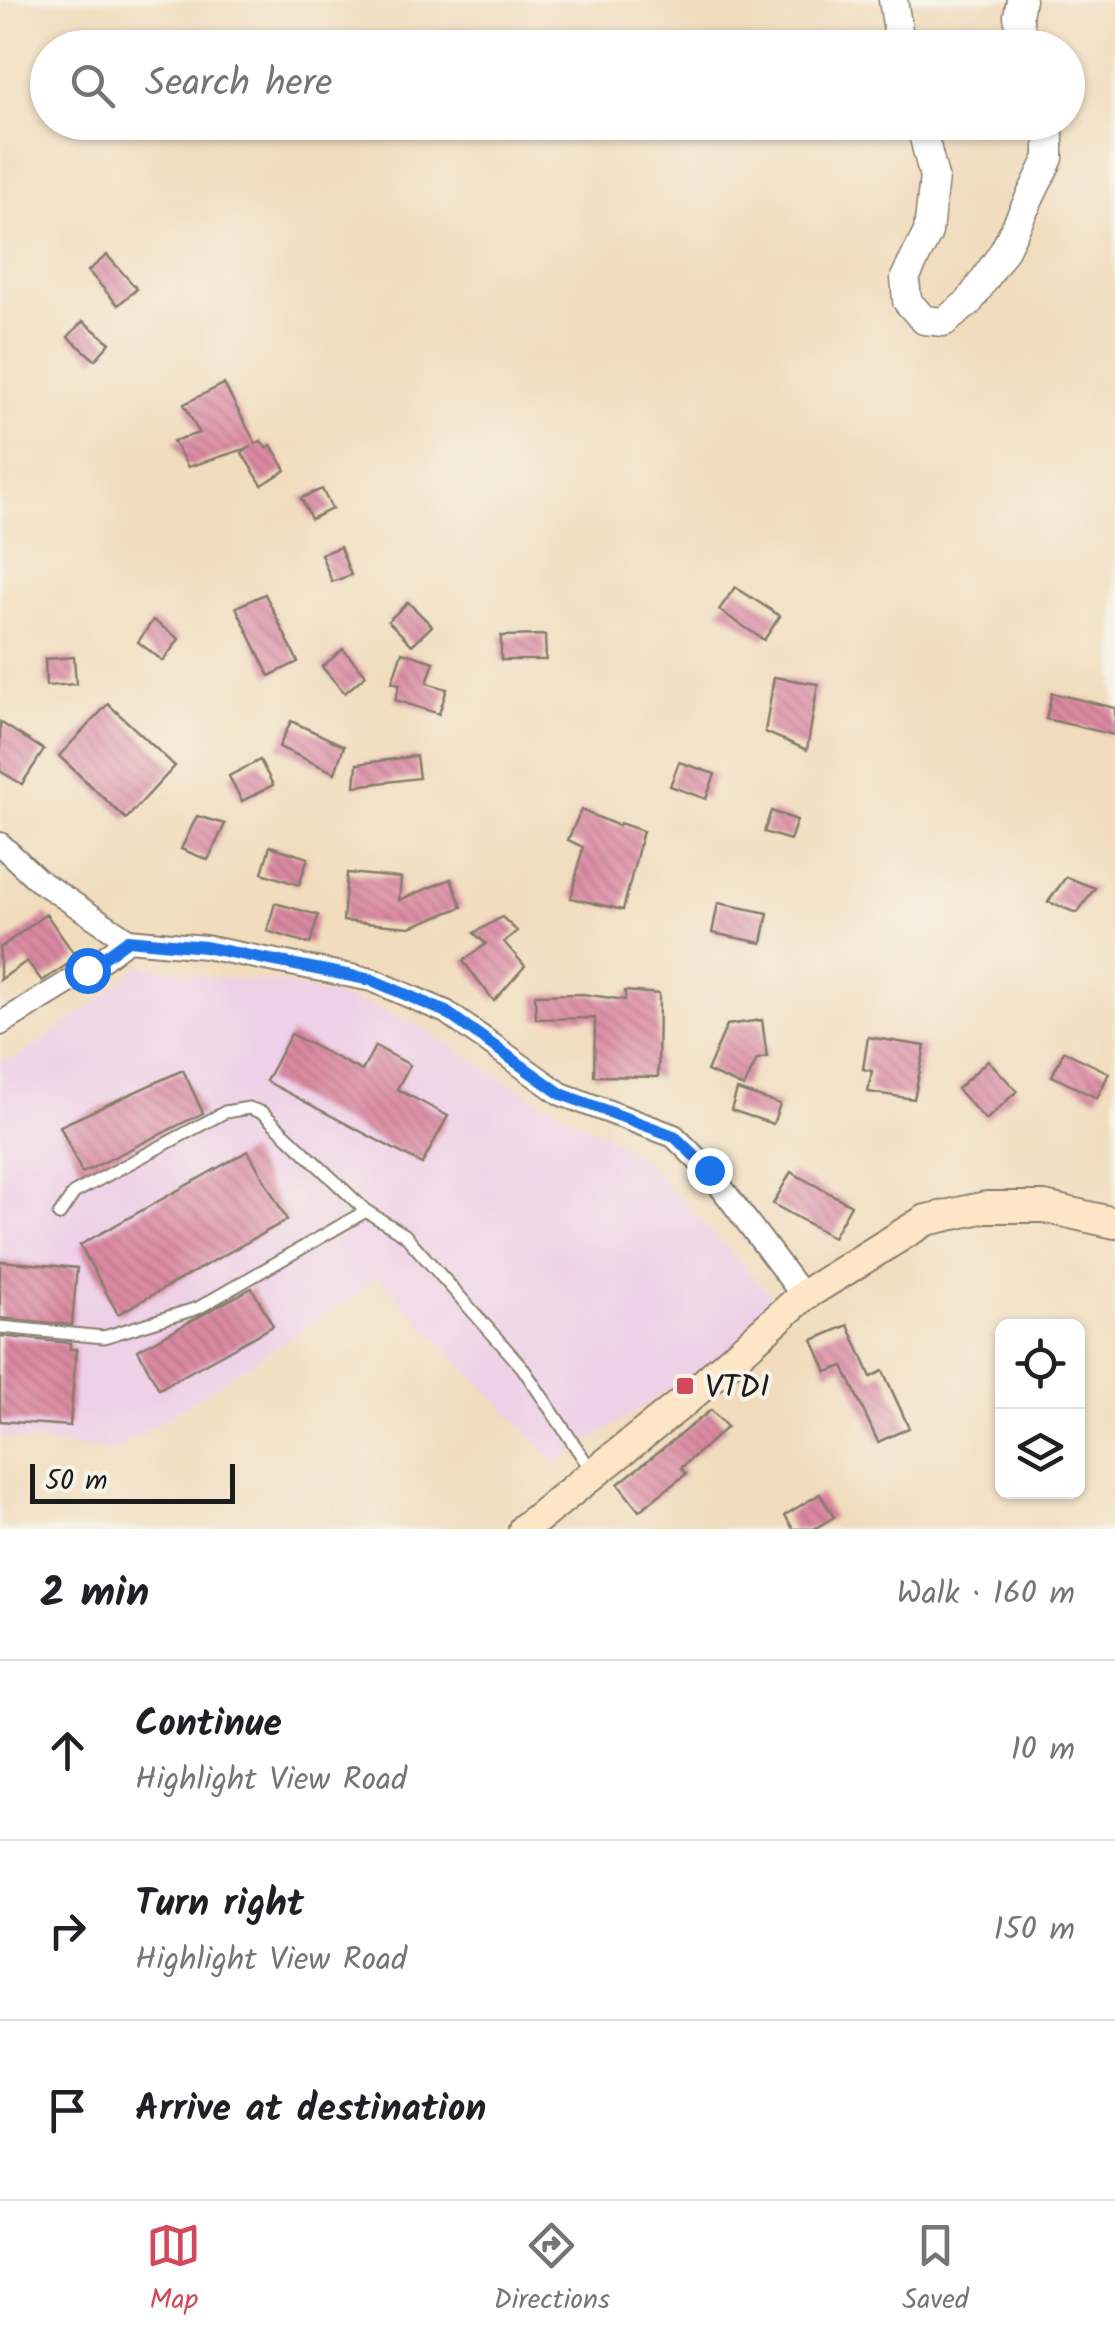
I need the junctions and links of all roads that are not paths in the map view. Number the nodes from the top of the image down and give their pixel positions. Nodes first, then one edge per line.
1 (893, 0) edge
2 (1021, 0) edge
3 (898, 30) edge
4 (1021, 30) edge
5 (925, 140) edge
6 (1048, 140) edge
7 (0, 844) edge
8 (128, 940) junction
9 (0, 1024) edge
10 (366, 1211) junction
11 (58, 1215) dead end
12 (1115, 1222) edge
13 (803, 1296) junction
14 (0, 1328) edge
15 (594, 1474) junction
16 (524, 1529) edge

1 - 3 street
2 - 4 street
5 - 6 street
7 - 8 street
8 - 9 street
8 - 13 street
10 - 11 lane
10 - 14 lane
10 - 15 lane
12 - 13 main road
13 - 15 main road
15 - 16 main road

